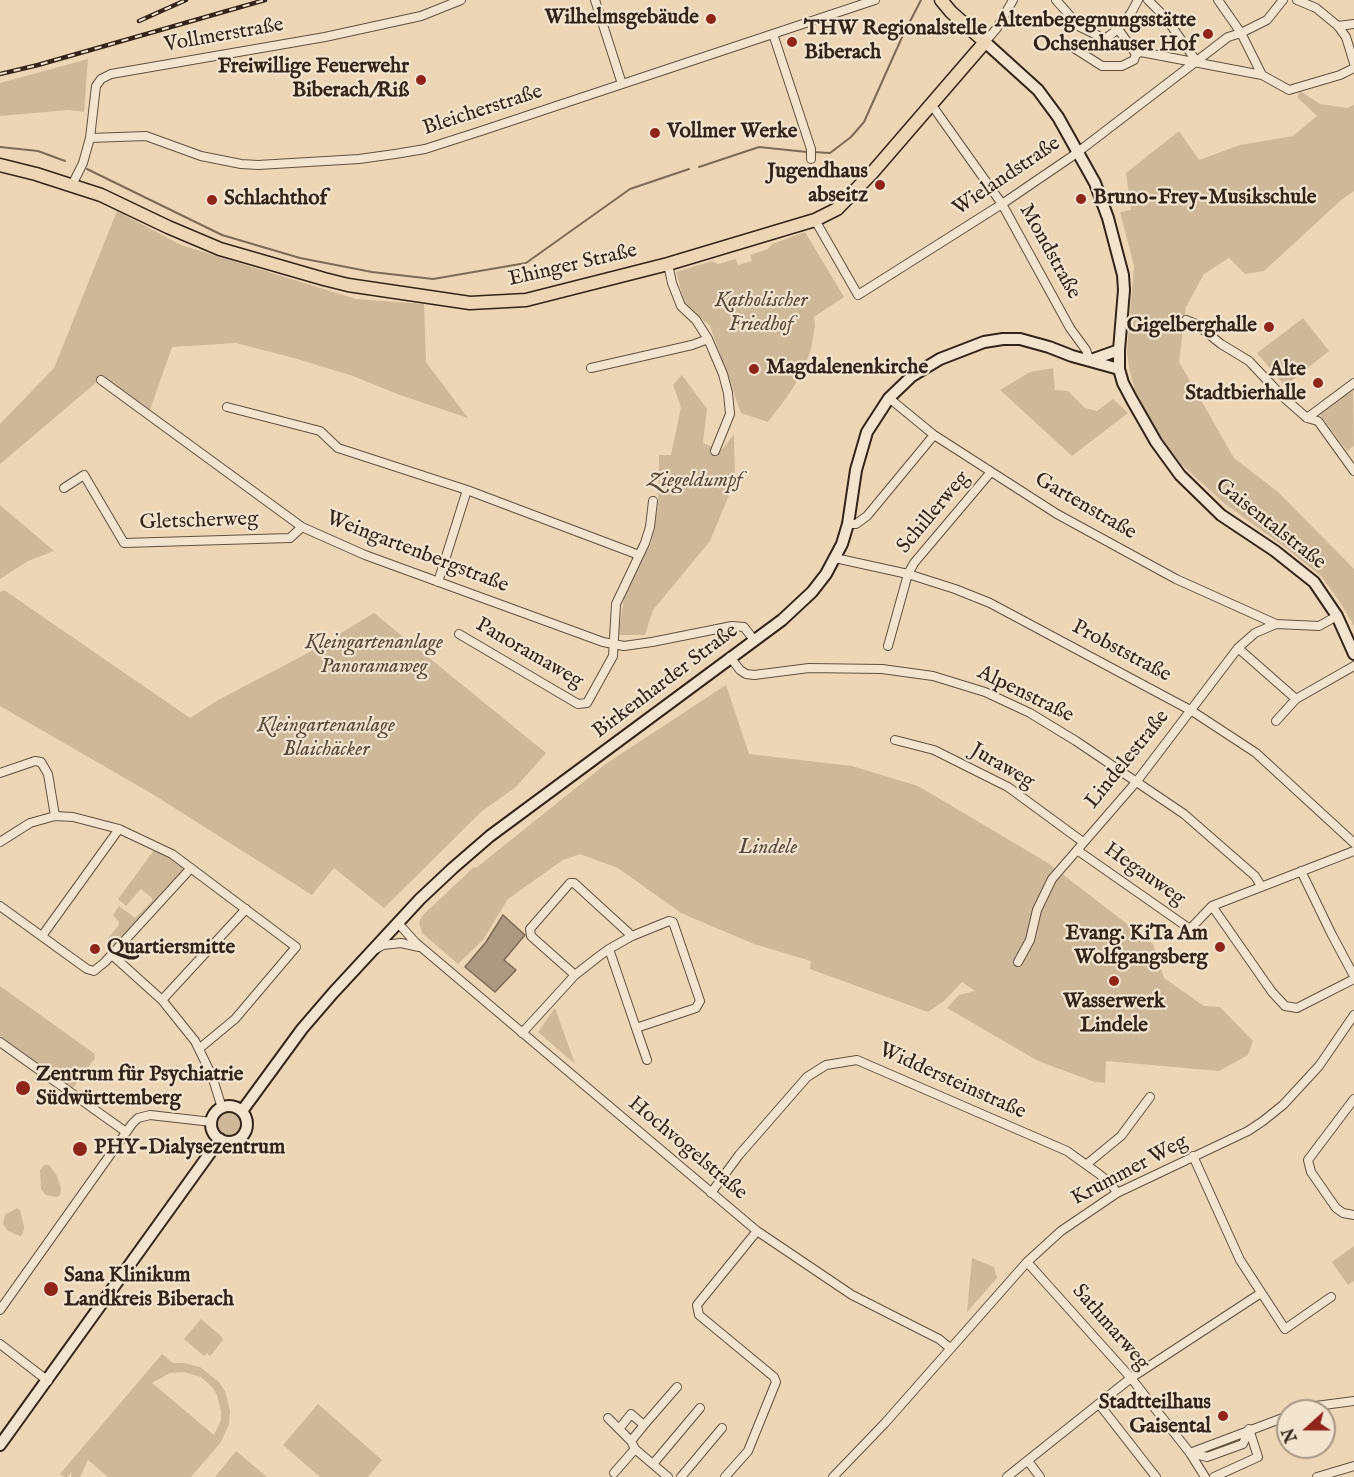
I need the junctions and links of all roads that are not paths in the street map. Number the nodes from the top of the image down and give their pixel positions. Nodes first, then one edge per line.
1 (461, 0) edge
2 (595, 0) edge
3 (875, 0) edge
4 (941, 0) edge
5 (1012, 0) edge
6 (1056, 0) edge
7 (1138, 0) edge
8 (1148, 0) edge
9 (1218, 0) edge
10 (1283, 0) edge
11 (1297, 0) edge
12 (1321, 0) edge
13 (1316, 8) junction
14 (1354, 24) edge
15 (1338, 26) junction
16 (1118, 29) junction
17 (1241, 33) junction
18 (773, 34) junction
19 (985, 42) junction
20 (1070, 45) dead end
21 (1136, 54) junction
22 (1197, 62) junction
23 (1354, 63) edge
24 (1354, 68) edge
25 (1262, 75) junction
26 (622, 84) junction
27 (931, 104) junction
28 (90, 138) junction
29 (1078, 151) junction
30 (811, 159) dead end
31 (0, 165) edge
32 (72, 185) junction
33 (1002, 204) junction
34 (815, 220) junction
35 (668, 264) junction
36 (1186, 320) dead end
37 (708, 339) junction
38 (1119, 350) junction
39 (1090, 361) junction
40 (591, 368) dead end
41 (1119, 369) junction
42 (102, 380) dead end
43 (1354, 383) edge
44 (889, 398) junction
45 (227, 407) dead end
46 (1306, 418) junction
47 (934, 435) junction
48 (715, 451) dead end
49 (1354, 471) edge
50 (990, 473) junction
51 (64, 488) dead end
52 (467, 490) junction
53 (652, 501) dead end
54 (848, 524) junction
55 (302, 528) junction
56 (639, 555) junction
57 (835, 558) junction
58 (908, 574) junction
59 (438, 582) junction
60 (1337, 616) junction
61 (1276, 624) junction
62 (459, 634) dead end
63 (754, 640) junction
64 (614, 644) junction
65 (888, 645) dead end
66 (1353, 647) edge
67 (1238, 648) junction
68 (730, 657) junction
69 (1354, 666) edge
70 (1296, 699) junction
71 (1192, 711) junction
72 (1276, 721) dead end
73 (895, 740) dead end
74 (0, 773) edge
75 (1137, 781) junction
76 (55, 816) junction
77 (119, 829) junction
78 (0, 842) edge
79 (1083, 842) junction
80 (1354, 843) edge
81 (1077, 850) junction
82 (1354, 851) edge
83 (191, 868) junction
84 (1301, 871) junction
85 (1261, 886) junction
86 (0, 906) edge
87 (1212, 906) junction
88 (246, 909) junction
89 (398, 923) junction
90 (42, 936) junction
91 (632, 936) junction
92 (422, 948) junction
93 (609, 949) junction
94 (372, 951) junction
95 (112, 955) junction
96 (1018, 962) dead end
97 (575, 975) junction
98 (1354, 978) edge
99 (162, 1000) junction
100 (1354, 1015) edge
101 (636, 1028) junction
102 (522, 1033) junction
103 (0, 1042) edge
104 (200, 1048) junction
105 (646, 1060) dead end
106 (1150, 1097) dead end
107 (1354, 1099) edge
108 (222, 1108) junction
109 (242, 1112) junction
110 (212, 1122) junction
111 (126, 1132) junction
112 (220, 1139) junction
113 (1193, 1156) junction
114 (1087, 1164) junction
115 (711, 1193) junction
116 (1117, 1193) junction
117 (1354, 1215) edge
118 (757, 1231) junction
119 (1028, 1262) junction
120 (1261, 1293) junction
121 (1331, 1297) dead end
122 (0, 1310) edge
123 (0, 1344) edge
124 (950, 1348) junction
125 (1131, 1378) junction
126 (48, 1381) junction
127 (677, 1387) dead end
128 (1354, 1401) edge
129 (1336, 1403) edge
130 (1100, 1404) junction
131 (700, 1408) dead end
132 (608, 1418) dead end
133 (1276, 1420) edge
134 (644, 1425) junction
135 (722, 1428) dead end
136 (619, 1429) junction
137 (1249, 1429) junction
138 (631, 1441) junction
139 (0, 1445) edge
140 (635, 1449) junction
141 (1191, 1453) junction
142 (1028, 1461) junction
143 (653, 1464) junction
144 (1354, 1466) edge
145 (614, 1473) dead end
146 (668, 1477) edge
147 (681, 1477) edge
148 (725, 1477) edge
149 (833, 1477) edge
150 (1007, 1477) edge
151 (1040, 1477) edge
152 (1156, 1477) edge
153 (1205, 1477) edge
154 (1214, 1477) edge
155 (1317, 1477) edge

1 - 28 street, Vollmerstraße
2 - 26 street
3 - 18 street, Bleicherstraße
4 - 19 main road
5 - 19 street
6 - 16 street
7 - 16 street
8 - 22 street
9 - 17 street
10 - 17 street, Wielandstraße
11 - 13 street
12 - 13 street
13 - 15 street
14 - 15 street
15 - 23 street
16 - 21 street
17 - 22 street, Wielandstraße
17 - 25 street
18 - 26 street, Bleicherstraße
18 - 30 street
19 - 27 main road, Ehinger Straße
19 - 29 main road
20 - 21 street
21 - 22 street
22 - 25 street
22 - 29 street, Wielandstraße
24 - 25 street
26 - 28 street, Bleicherstraße
27 - 33 street, Mondstraße
27 - 34 main road, Ehinger Straße
28 - 32 street, Vollmerstraße
29 - 33 street, Wielandstraße
29 - 38 main road
31 - 32 main road, Ehinger Straße
32 - 35 main road, Ehinger Straße
33 - 34 street, Wielandstraße
33 - 39 street, Mondstraße
34 - 35 main road, Ehinger Straße
35 - 37 street
36 - 46 street
37 - 40 street
37 - 48 street
38 - 39 main road
38 - 41 main road
39 - 41 main road, Birkenharder Straße
39 - 44 main road, Birkenharder Straße
41 - 60 main road, Gaisentalstraße
42 - 55 street, Weingartenbergstraße
43 - 46 street
44 - 47 street, Gartenstraße
44 - 54 main road, Birkenharder Straße
45 - 52 street
46 - 49 street
47 - 50 street, Gartenstraße
47 - 54 street
50 - 58 street, Schillerweg
50 - 61 street, Gartenstraße
51 - 55 street, Gletscherweg
52 - 56 street
52 - 59 street
53 - 56 street
54 - 57 main road, Birkenharder Straße
55 - 59 street, Weingartenbergstraße
56 - 64 street
57 - 58 street, Probststraße
57 - 63 main road, Birkenharder Straße
58 - 65 street, Schillerweg
58 - 71 street, Probststraße
59 - 64 street, Weingartenbergstraße
60 - 61 street
60 - 66 main road, Gaisentalstraße
61 - 67 street, Lindelestraße
62 - 64 street, Panoramaweg
63 - 64 street, Weingartenbergstraße
63 - 68 main road, Birkenharder Straße
67 - 70 street
67 - 71 street, Lindelestraße
68 - 75 street, Alpenstraße
68 - 89 main road, Birkenharder Straße
69 - 70 street
70 - 72 street
71 - 75 street, Lindelestraße
71 - 80 street, Probststraße
73 - 79 street, Juraweg
74 - 76 street
75 - 79 street, Lindelestraße
75 - 85 street, Alpenstraße
76 - 77 street
76 - 78 street
77 - 83 street
77 - 90 street
79 - 81 street, Lindelestraße
81 - 87 street, Hegauweg
81 - 96 street, Lindelestraße
82 - 84 street
83 - 88 street
83 - 95 street
84 - 85 street
84 - 98 street
85 - 87 street
86 - 90 street
87 - 98 street
88 - 99 street
88 - 104 street
89 - 92 street, Hochvogelstraße
89 - 94 main road, Birkenharder Straße
90 - 95 street
91 - 93 street
91 - 97 street
91 - 101 street
92 - 94 street
92 - 102 street, Hochvogelstraße
93 - 97 street
93 - 101 street
94 - 109 main road, Birkenharder Straße
95 - 99 street
97 - 102 street
99 - 104 street
100 - 113 street, Krummer Weg
101 - 105 street
102 - 115 street, Hochvogelstraße
103 - 111 street
104 - 108 street
106 - 114 street
107 - 117 street
108 - 109 main road
108 - 110 main road
109 - 112 main road, Birkenharder Straße
110 - 111 street
110 - 112 main road
111 - 122 street
112 - 126 main road
113 - 116 street, Krummer Weg
113 - 120 street
114 - 115 street, Widdersteinstraße
114 - 116 street, Widdersteinstraße
115 - 118 street, Hochvogelstraße
116 - 119 street, Krummer Weg
118 - 124 street, Hochvogelstraße
118 - 148 street
119 - 124 street, Krummer Weg
119 - 125 street, Sathmarweg
120 - 121 street
120 - 125 street
123 - 126 street
124 - 149 street, Krummer Weg
125 - 130 street
125 - 141 street, Sathmarweg
126 - 139 main road
127 - 134 street
128 - 129 street
130 - 142 street
130 - 152 street
131 - 143 street
132 - 136 street
133 - 137 street
134 - 136 street
134 - 138 street
135 - 147 street
136 - 138 street
137 - 141 street
137 - 154 street
138 - 140 street
140 - 143 street
140 - 145 street
141 - 153 street, Sathmarweg
142 - 150 street
142 - 151 street
143 - 146 street
144 - 155 street

